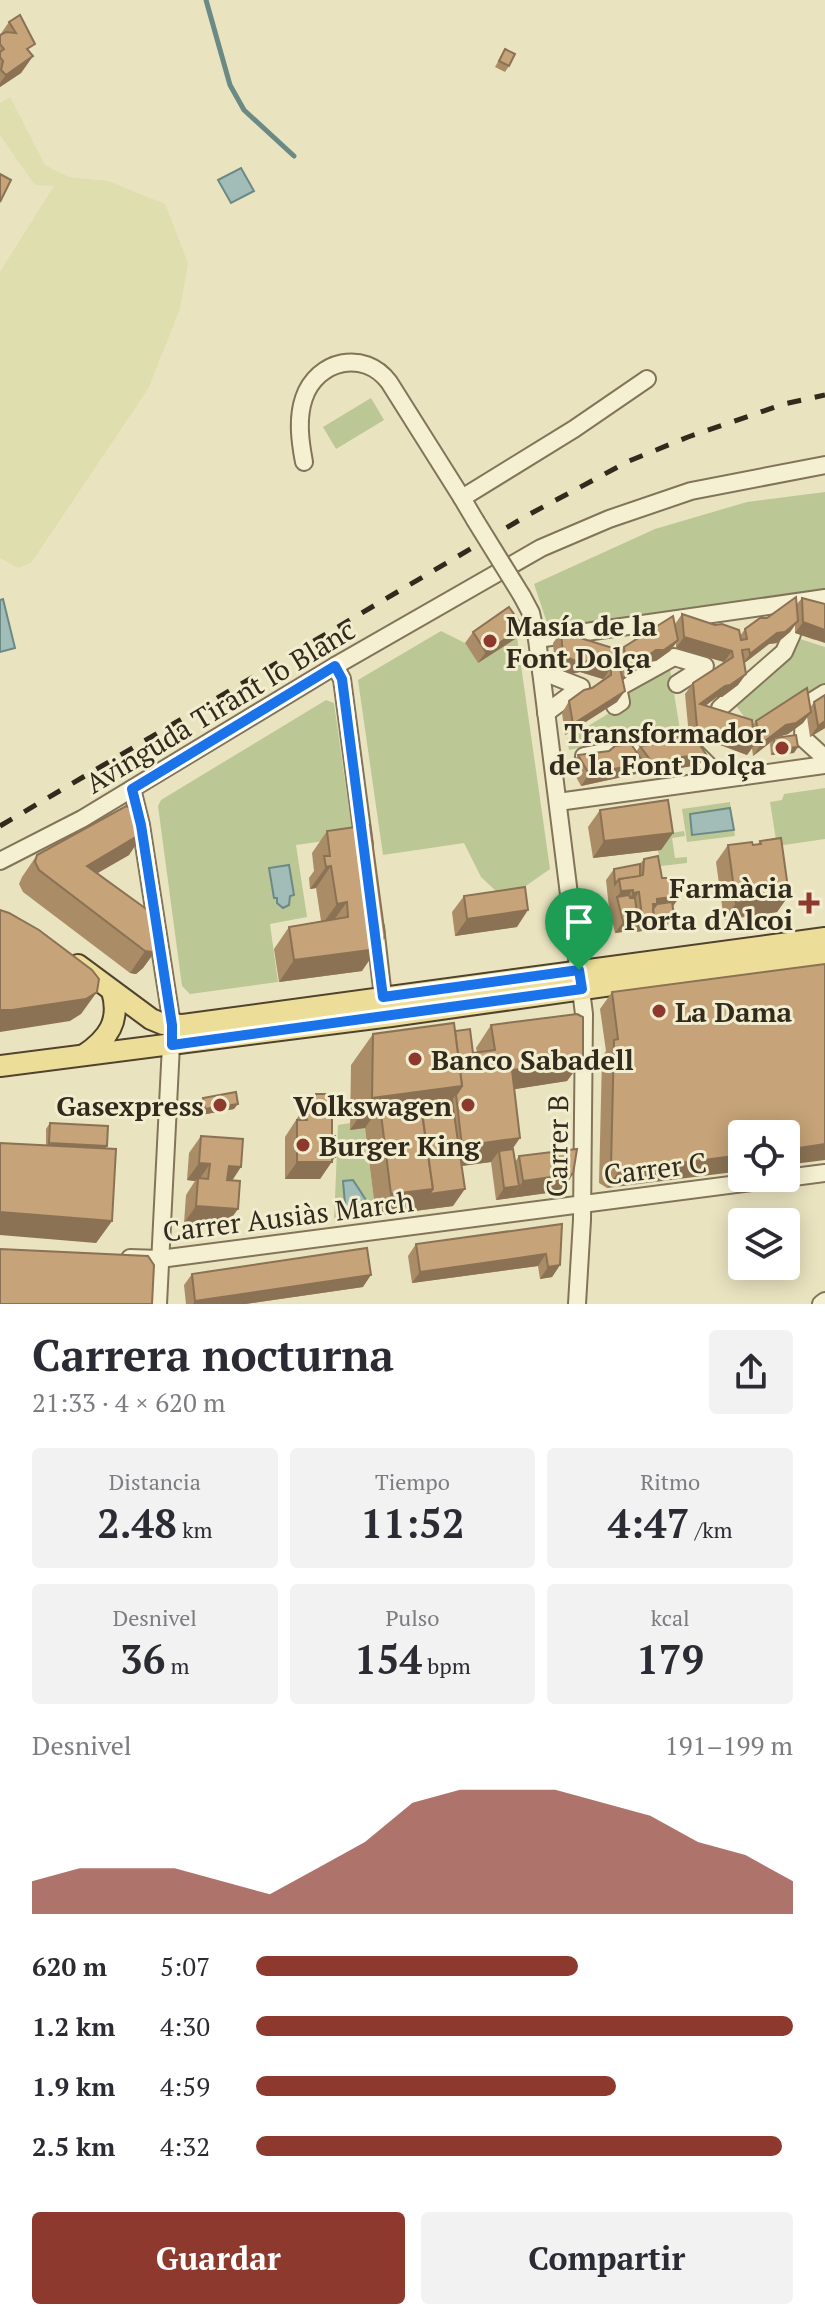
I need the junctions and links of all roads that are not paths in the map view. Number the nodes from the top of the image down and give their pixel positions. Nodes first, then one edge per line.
1 (647, 379) dead end
2 (304, 462) dead end
3 (825, 465) edge
4 (462, 498) junction
5 (825, 598) edge
6 (790, 603) junction
7 (671, 638) junction
8 (537, 639) junction
9 (335, 666) junction
10 (541, 671) junction
11 (825, 693) edge
12 (615, 706) edge
13 (720, 708) edge
14 (546, 713) junction
15 (825, 735) edge
16 (583, 757) edge
17 (822, 758) edge
18 (722, 779) junction
19 (132, 789) junction
20 (558, 802) junction
21 (0, 861) edge
22 (367, 865) edge
23 (373, 909) edge
24 (825, 938) edge
25 (65, 955) edge
26 (825, 955) edge
27 (580, 979) junction
28 (112, 991) junction
29 (383, 997) junction
30 (172, 1035) junction
31 (84, 1055) junction
32 (0, 1066) edge
33 (825, 1173) edge
34 (800, 1176) edge
35 (728, 1185) edge
36 (582, 1204) junction
37 (119, 1258) edge
38 (160, 1259) junction
39 (158, 1304) edge
40 (577, 1304) edge

1 - 4 street
2 - 4 street, Carrer B
3 - 9 street, Avinguda Tirant lo Blanc
4 - 8 street, Carrer B, bridge
5 - 6 street
6 - 7 street
6 - 13 street
7 - 7 street
7 - 8 street
7 - 12 street
8 - 10 street, Carrer B
9 - 19 street, Avinguda Tirant lo Blanc
9 - 22 street
10 - 14 street, Carrer B
10 - 14 street
11 - 17 street
14 - 20 street, Carrer B
15 - 17 street
16 - 18 street
17 - 18 street
18 - 20 street
19 - 21 street, Avinguda Tirant lo Blanc
19 - 30 street
20 - 27 street, Carrer B
23 - 29 street
24 - 27 main road
25 - 28 main road
26 - 27 main road
27 - 29 main road
27 - 30 main road
27 - 36 street, Carrer B
28 - 30 main road
28 - 31 main road
29 - 30 main road
30 - 31 main road
30 - 38 street
31 - 32 main road
33 - 34 street, Carrer C
35 - 36 street, Carrer C
36 - 38 street, Carrer Ausiàs March
36 - 40 street, Carrer B
37 - 38 street, Carrer Ausiàs March
38 - 39 street

